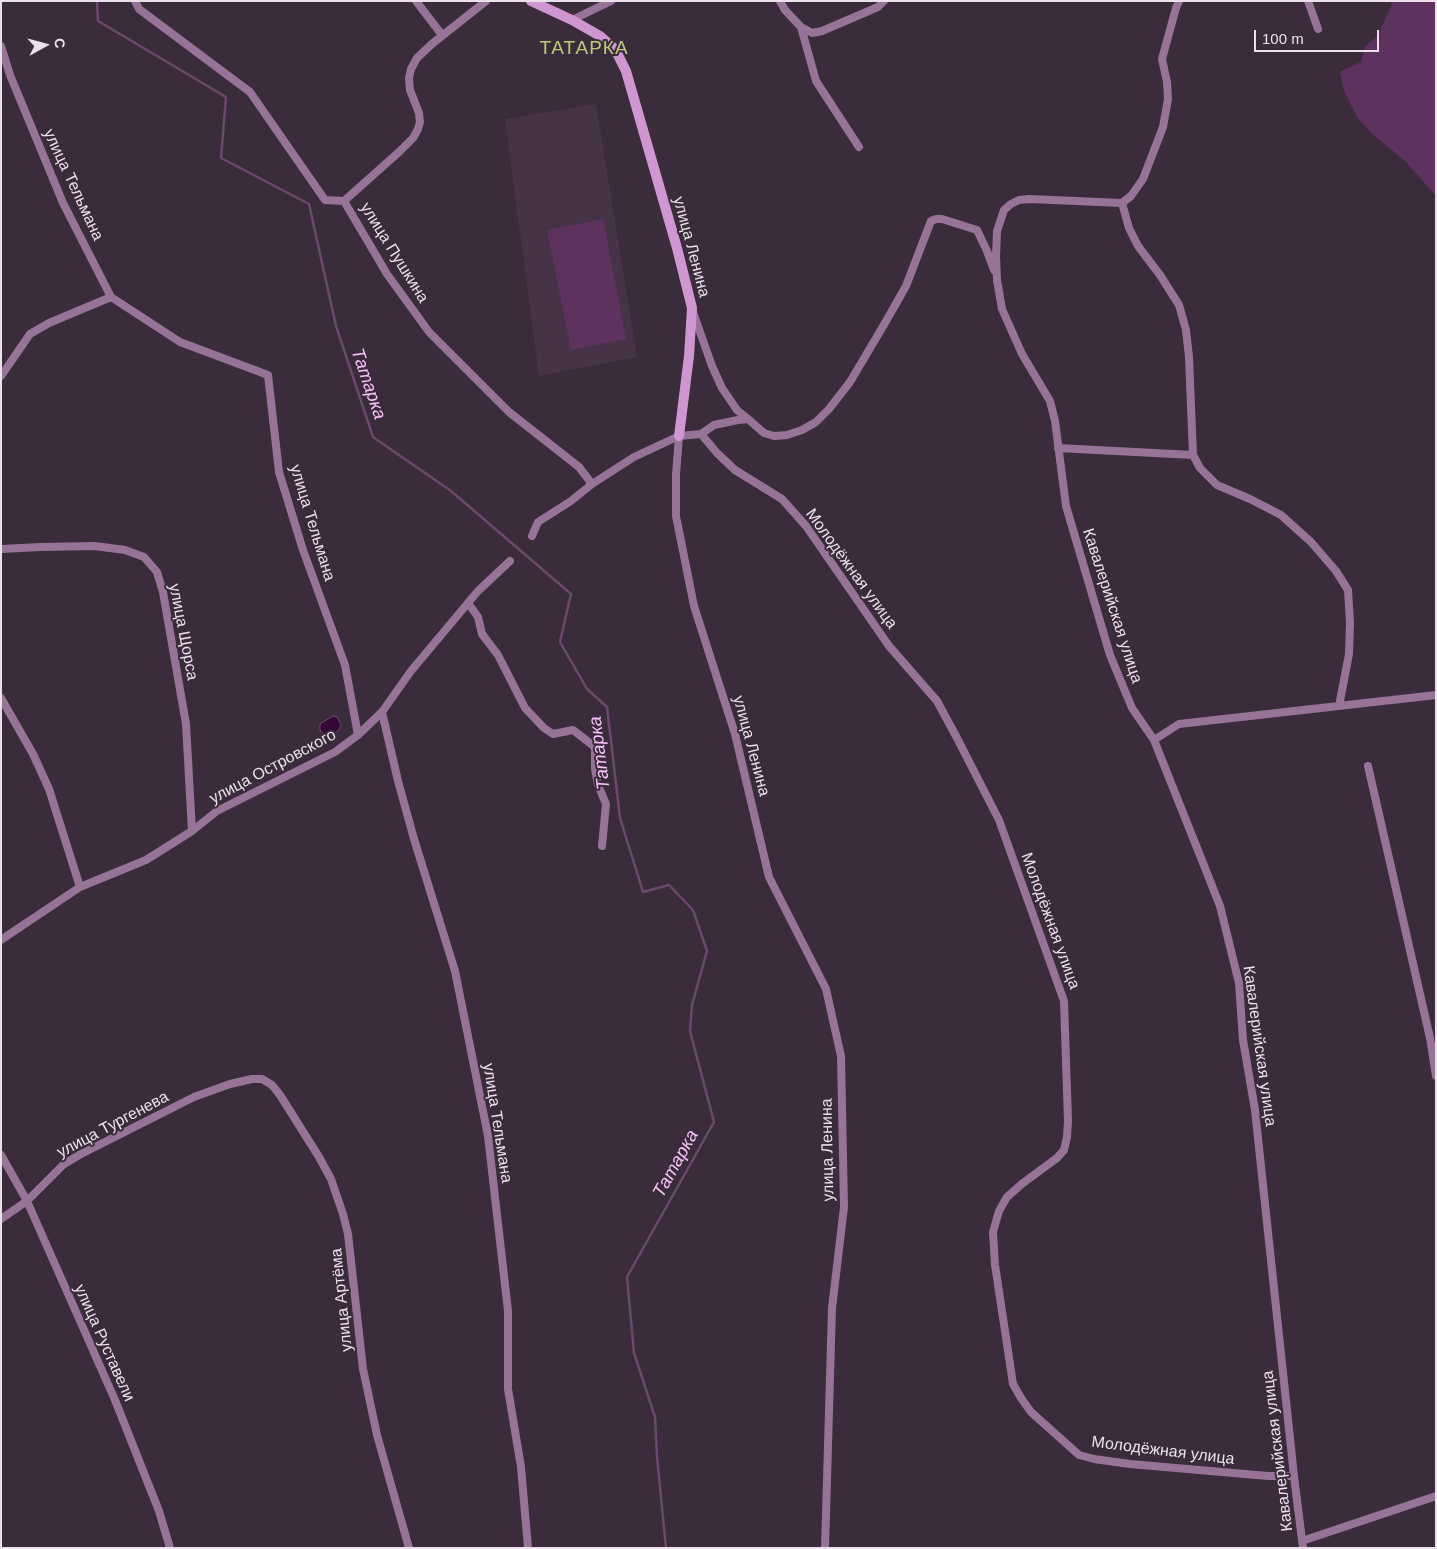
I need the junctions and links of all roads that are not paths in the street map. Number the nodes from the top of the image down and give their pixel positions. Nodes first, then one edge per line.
1 (135, 1) edge
2 (416, 1) edge
3 (486, 1) edge
4 (531, 1) edge
5 (611, 1) edge
6 (780, 1) edge
7 (884, 1) edge
8 (1179, 1) edge
9 (1308, 1) edge
10 (572, 20) junction
11 (801, 26) junction
12 (1318, 29) dead end
13 (442, 35) junction
14 (1, 46) edge
15 (859, 147) dead end
16 (344, 201) junction
17 (1122, 203) junction
18 (997, 280) junction
19 (111, 297) junction
20 (692, 308) junction
21 (1, 376) edge
22 (748, 419) junction
23 (701, 434) junction
24 (679, 436) junction
25 (1058, 448) junction
26 (1193, 455) junction
27 (592, 484) junction
28 (532, 536) dead end
29 (1, 549) edge
30 (510, 561) dead end
31 (468, 603) junction
32 (1436, 695) edge
33 (1, 698) edge
34 (1339, 706) junction
35 (382, 712) junction
36 (358, 735) junction
37 (1154, 740) junction
38 (1368, 766) dead end
39 (192, 831) junction
40 (602, 846) dead end
41 (80, 888) junction
42 (1, 940) edge
43 (1436, 1076) edge
44 (252, 1079) joint
45 (1, 1155) edge
46 (27, 1201) junction
47 (1, 1219) edge
48 (1294, 1476) junction
49 (1436, 1496) edge
50 (1302, 1544) edge
51 (170, 1548) edge
52 (409, 1548) edge
53 (528, 1548) edge
54 (825, 1548) edge

1 - 16 street, улица Пушкина
2 - 13 street
3 - 13 street
4 - 10 street, улица Ленина
5 - 10 street
6 - 11 street
7 - 11 street
8 - 17 street
9 - 12 street
10 - 20 street, улица Ленина
11 - 15 street
13 - 16 street
14 - 19 street, улица Тельмана
16 - 27 street, улица Пушкина
17 - 18 street, Кавалерийская улица
17 - 26 street
18 - 22 street
18 - 25 street, Кавалерийская улица
19 - 21 street
19 - 36 street, улица Тельмана
20 - 22 street
20 - 24 street, улица Ленина
22 - 23 street
23 - 24 street
23 - 48 street, Молодёжная улица
24 - 27 street
24 - 54 street, улица Ленина
25 - 26 street
25 - 37 street, Кавалерийская улица
26 - 34 street
27 - 28 street
29 - 39 street, улица Щорса
30 - 31 street, улица Островского
31 - 35 street, улица Островского
31 - 40 street
32 - 34 street
33 - 41 street
34 - 37 street
35 - 36 street, улица Островского
35 - 53 street, улица Тельмана
36 - 39 street, улица Островского
37 - 48 street, Кавалерийская улица
38 - 43 street
39 - 41 street, улица Островского
41 - 42 street, улица Островского
44 - 46 street, улица Тургенева
44 - 52 street, улица Артёма
45 - 46 street, улица Руставели
46 - 47 street, улица Тургенева
46 - 51 street, улица Руставели
48 - 50 street, Кавалерийская улица
49 - 50 street

